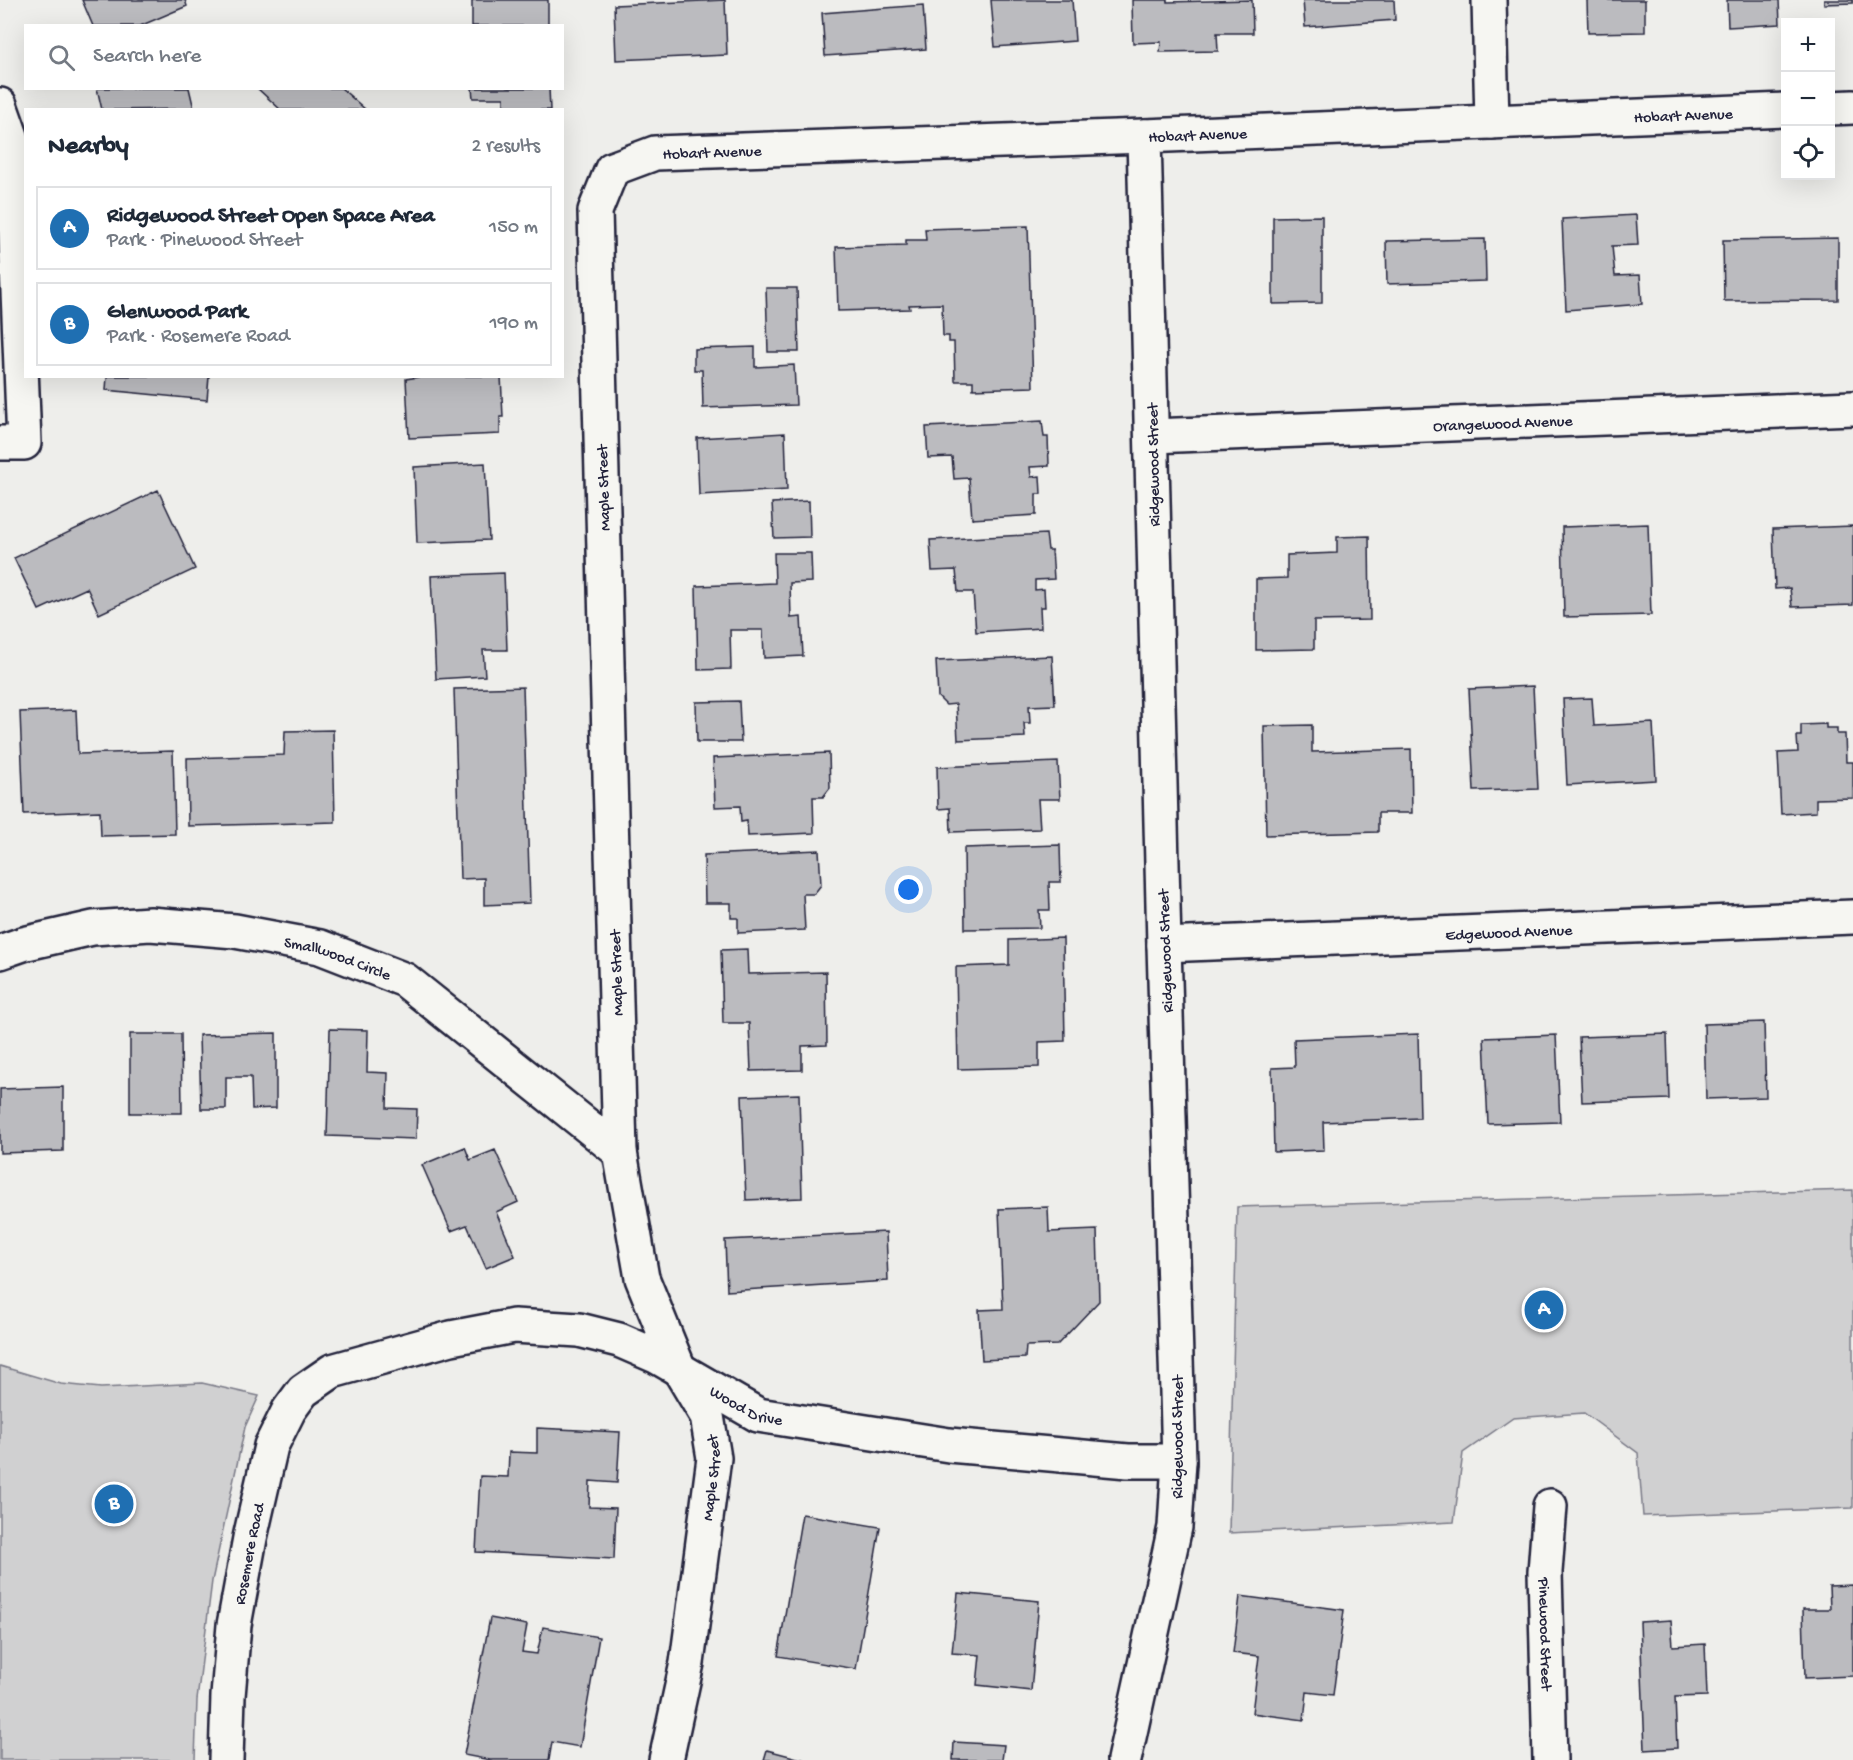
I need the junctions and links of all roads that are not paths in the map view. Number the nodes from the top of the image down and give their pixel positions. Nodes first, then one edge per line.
1 (1489, 0) edge
2 (0, 105) edge
3 (1853, 107) edge
4 (1835, 108) edge
5 (1781, 110) edge
6 (1492, 122) junction
7 (1144, 136) junction
8 (612, 169) joint
9 (1853, 408) edge
10 (1152, 435) junction
11 (0, 443) edge
12 (1853, 917) edge
13 (1164, 945) junction
14 (0, 952) edge
15 (620, 1152) junction
16 (679, 1369) junction
17 (333, 1371) joint
18 (1179, 1461) junction
19 (1550, 1506) dead end
20 (226, 1760) edge
21 (666, 1760) edge
22 (1124, 1760) edge
23 (1551, 1760) edge

1 - 6 street
2 - 11 street
3 - 4 street
5 - 6 street, Hobart Avenue
6 - 7 street, Hobart Avenue
7 - 8 street, Hobart Avenue
7 - 10 street, Ridgewood Street
8 - 15 street, Maple Street
9 - 10 street, Orangewood Avenue
10 - 13 street, Ridgewood Street
12 - 13 street, Edgewood Avenue
13 - 18 street, Ridgewood Street
14 - 15 street, Smallwood Circle
15 - 16 street, Maple Street
16 - 17 street, Wood Drive
16 - 18 street, Wood Drive
16 - 21 street, Maple Street
17 - 20 street, Rosemere Road
18 - 22 street, Ridgewood Street
19 - 23 street, Pinewood Street

